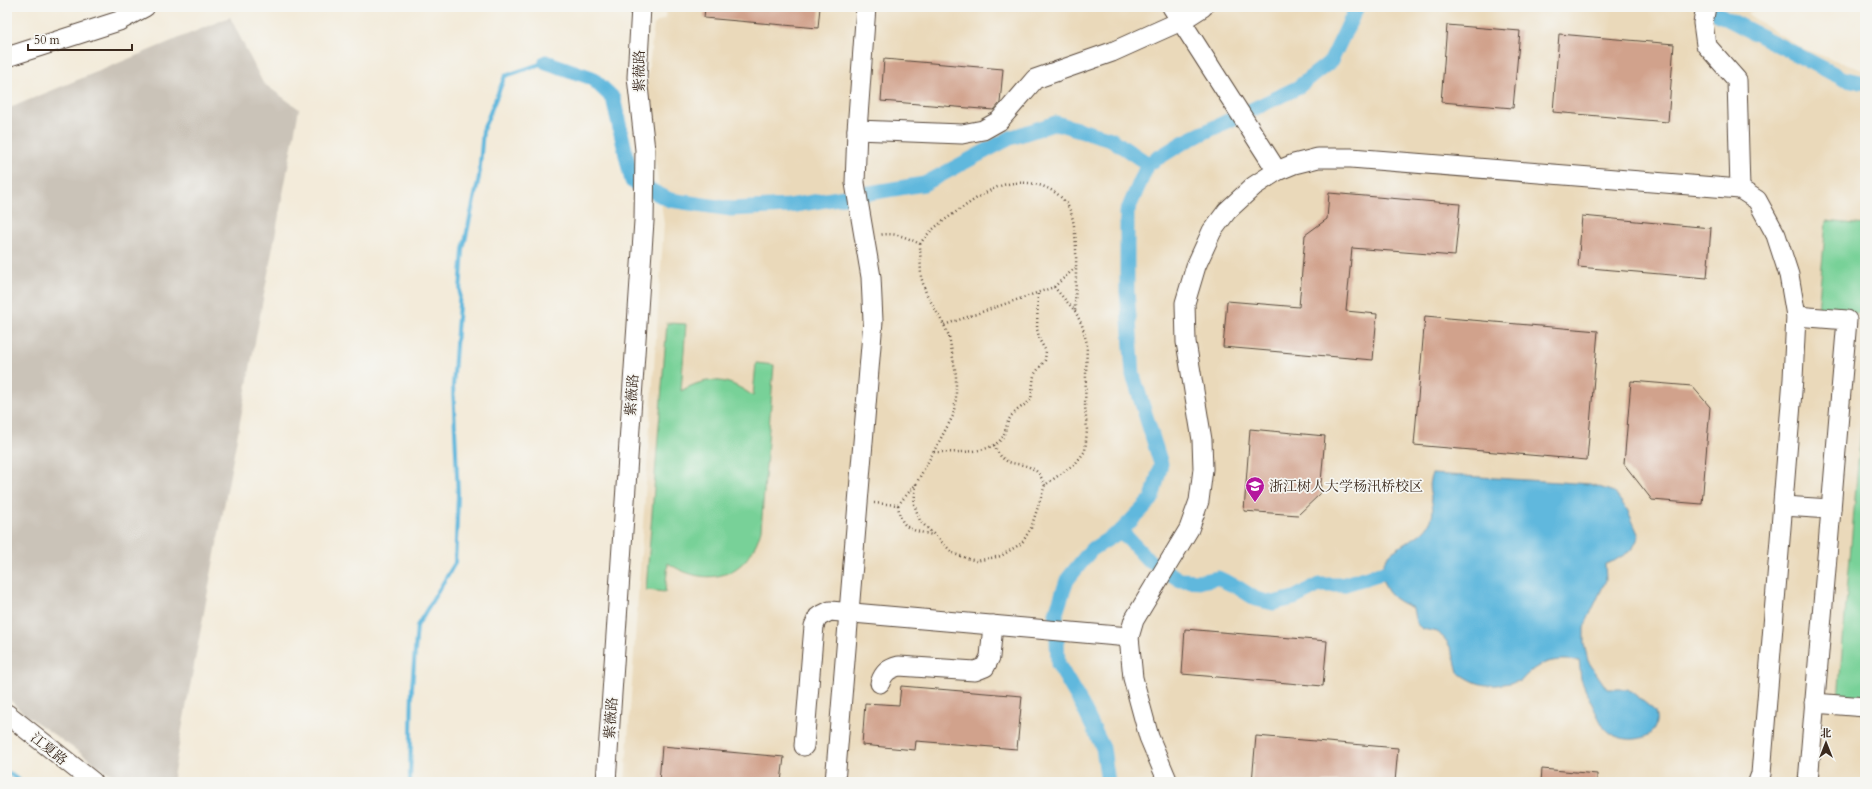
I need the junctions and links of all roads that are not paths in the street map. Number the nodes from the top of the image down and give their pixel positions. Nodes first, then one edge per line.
1 (145, 7) edge
2 (641, 7) edge
3 (866, 7) edge
4 (1203, 7) edge
5 (1706, 7) edge
6 (1177, 14) edge
7 (7, 57) edge
8 (856, 130) junction
9 (1277, 171) junction
10 (1740, 189) junction
11 (1796, 316) junction
12 (1783, 506) junction
13 (1831, 509) junction
14 (849, 612) junction
15 (993, 625) junction
16 (1129, 637) junction
17 (880, 683) dead end
18 (1814, 703) junction
19 (1865, 707) edge
20 (7, 714) edge
21 (804, 746) dead end
22 (92, 782) edge
23 (606, 782) edge
24 (835, 782) edge
25 (1168, 782) edge
26 (1758, 782) edge
27 (1808, 782) edge

1 - 7 street
2 - 23 street, 紫薇路
3 - 8 street
4 - 6 street
5 - 10 street
6 - 8 street
6 - 9 street
8 - 14 street
9 - 10 street
9 - 16 street
10 - 11 street
11 - 12 street
11 - 13 street
12 - 13 street
12 - 26 street
13 - 18 street
14 - 15 street
14 - 21 street
14 - 24 street
15 - 16 street
15 - 17 street
16 - 25 street
18 - 19 street
18 - 27 street
20 - 22 street, 江夏路

